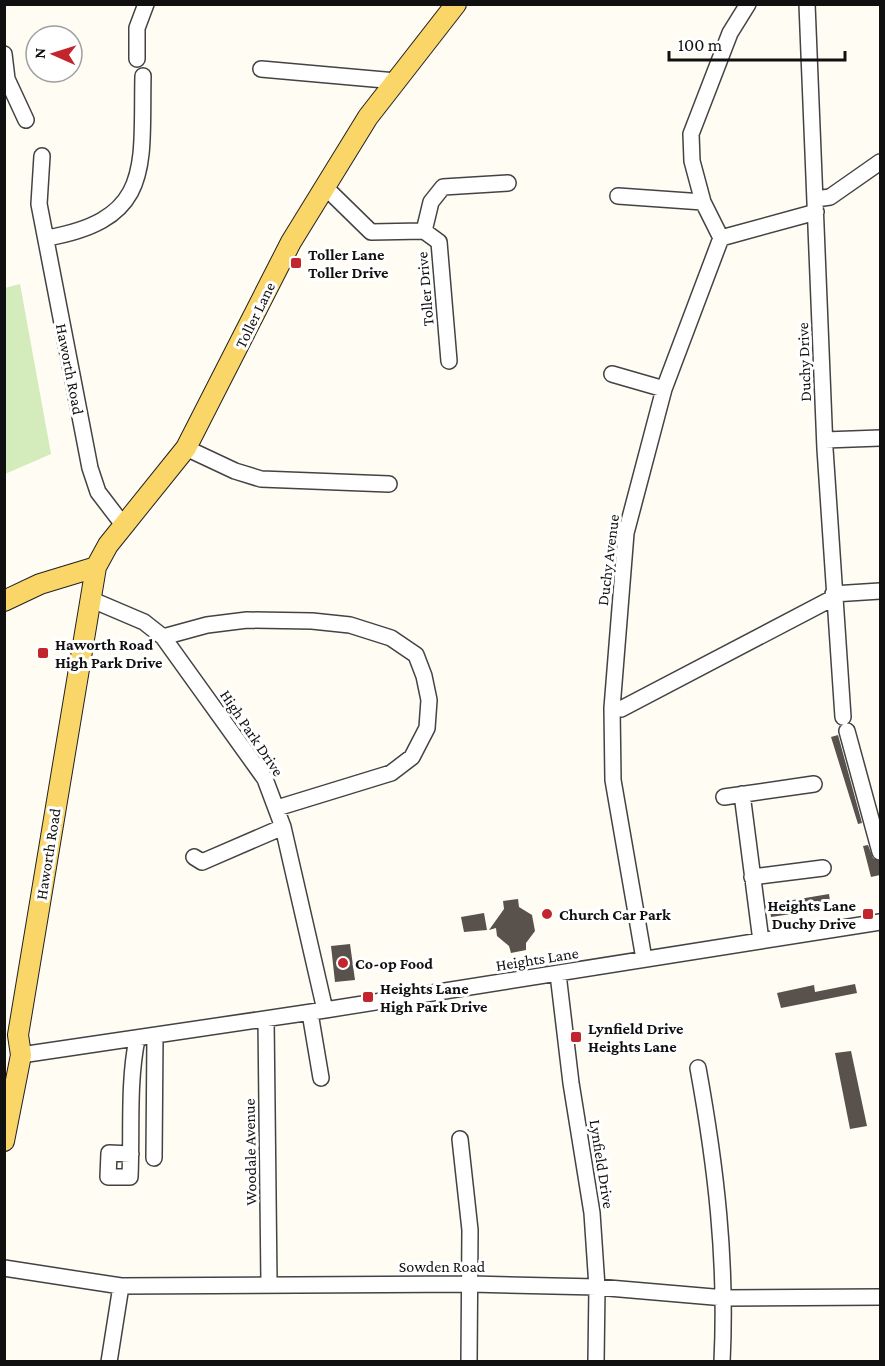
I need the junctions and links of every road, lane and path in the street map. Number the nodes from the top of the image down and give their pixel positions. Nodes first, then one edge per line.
1 (146, 4) edge
2 (456, 4) edge
3 (748, 4) edge
4 (807, 4) edge
5 (137, 59) dead end
6 (6, 61) edge
7 (261, 69) dead end
8 (143, 76) dead end
9 (396, 81) junction
10 (26, 120) dead end
11 (42, 156) dead end
12 (880, 162) edge
13 (508, 183) dead end
14 (325, 187) junction
15 (618, 196) dead end
16 (703, 202) junction
17 (816, 206) junction
18 (424, 231) junction
19 (47, 238) junction
20 (721, 238) junction
21 (449, 361) dead end
22 (612, 374) dead end
23 (664, 389) junction
24 (880, 438) edge
25 (825, 440) junction
26 (186, 448) junction
27 (389, 484) dead end
28 (124, 526) junction
29 (96, 567) junction
30 (880, 591) edge
31 (833, 596) junction
32 (90, 599) junction
33 (4, 601) edge
34 (163, 637) junction
35 (612, 708) junction
36 (814, 784) dead end
37 (742, 794) junction
38 (724, 797) dead end
39 (277, 808) junction
40 (282, 827) junction
41 (880, 852) edge
42 (194, 856) dead end
43 (823, 868) dead end
44 (752, 877) junction
45 (880, 922) edge
46 (761, 941) junction
47 (644, 959) junction
48 (558, 974) junction
49 (318, 1012) junction
50 (266, 1019) junction
51 (11, 1035) edge
52 (155, 1036) junction
53 (137, 1039) junction
54 (21, 1055) junction
55 (698, 1068) dead end
56 (321, 1078) dead end
57 (460, 1139) dead end
58 (4, 1141) edge
59 (131, 1154) dead end
60 (154, 1158) dead end
61 (4, 1268) edge
62 (269, 1283) junction
63 (471, 1284) junction
64 (122, 1286) junction
65 (597, 1287) junction
66 (880, 1297) edge
67 (725, 1298) junction
68 (109, 1362) edge
69 (469, 1362) edge
70 (597, 1362) edge
71 (722, 1362) edge

1 - 5 street
2 - 9 main road, Toller Lane
3 - 16 street
4 - 17 street, Duchy Drive
6 - 10 street
7 - 9 street
8 - 19 street
9 - 14 main road, Toller Lane
11 - 19 street, Haworth Road
12 - 17 street
13 - 18 street
14 - 18 street, Toller Drive
14 - 26 main road, Toller Lane
15 - 16 street
16 - 20 street
17 - 20 street
17 - 25 street, Duchy Drive
18 - 21 street, Toller Drive
19 - 28 street, Haworth Road
20 - 23 street, Duchy Avenue
22 - 23 street
23 - 35 street, Duchy Avenue
24 - 25 street
25 - 31 street, Duchy Drive
26 - 27 street
26 - 28 main road, Toller Lane
28 - 29 main road, Toller Lane
29 - 32 main road, Haworth Road
29 - 33 main road
30 - 31 street
31 - 35 street
31 - 41 street, Duchy Drive
32 - 34 street, High Park Drive
32 - 51 main road, Haworth Road
34 - 39 street, High Park Drive
34 - 39 street
35 - 47 street, Duchy Avenue
36 - 37 street
37 - 38 street
37 - 44 street
39 - 40 street, High Park Drive
40 - 42 street
40 - 49 street, High Park Drive
43 - 44 street
44 - 46 street
45 - 46 street, Heights Lane
46 - 47 street, Heights Lane
47 - 48 street, Heights Lane
48 - 49 street, Heights Lane
48 - 65 street, Lynfield Drive
49 - 50 street, Heights Lane
49 - 56 street, High Park Drive
50 - 52 street, Heights Lane
50 - 62 street, Woodale Avenue
51 - 54 main road, Haworth Road
52 - 53 street, Heights Lane
52 - 60 street
53 - 54 street, Heights Lane
53 - 59 street
54 - 58 main road, Haworth Road
55 - 67 street
57 - 63 street
61 - 64 street, Sowden Road
62 - 63 street, Sowden Road
62 - 64 street, Sowden Road
63 - 65 street, Sowden Road
63 - 69 street
64 - 68 street
65 - 67 street, Sowden Road
65 - 70 street, Lynfield Drive
66 - 67 street, Sowden Road
67 - 71 street

